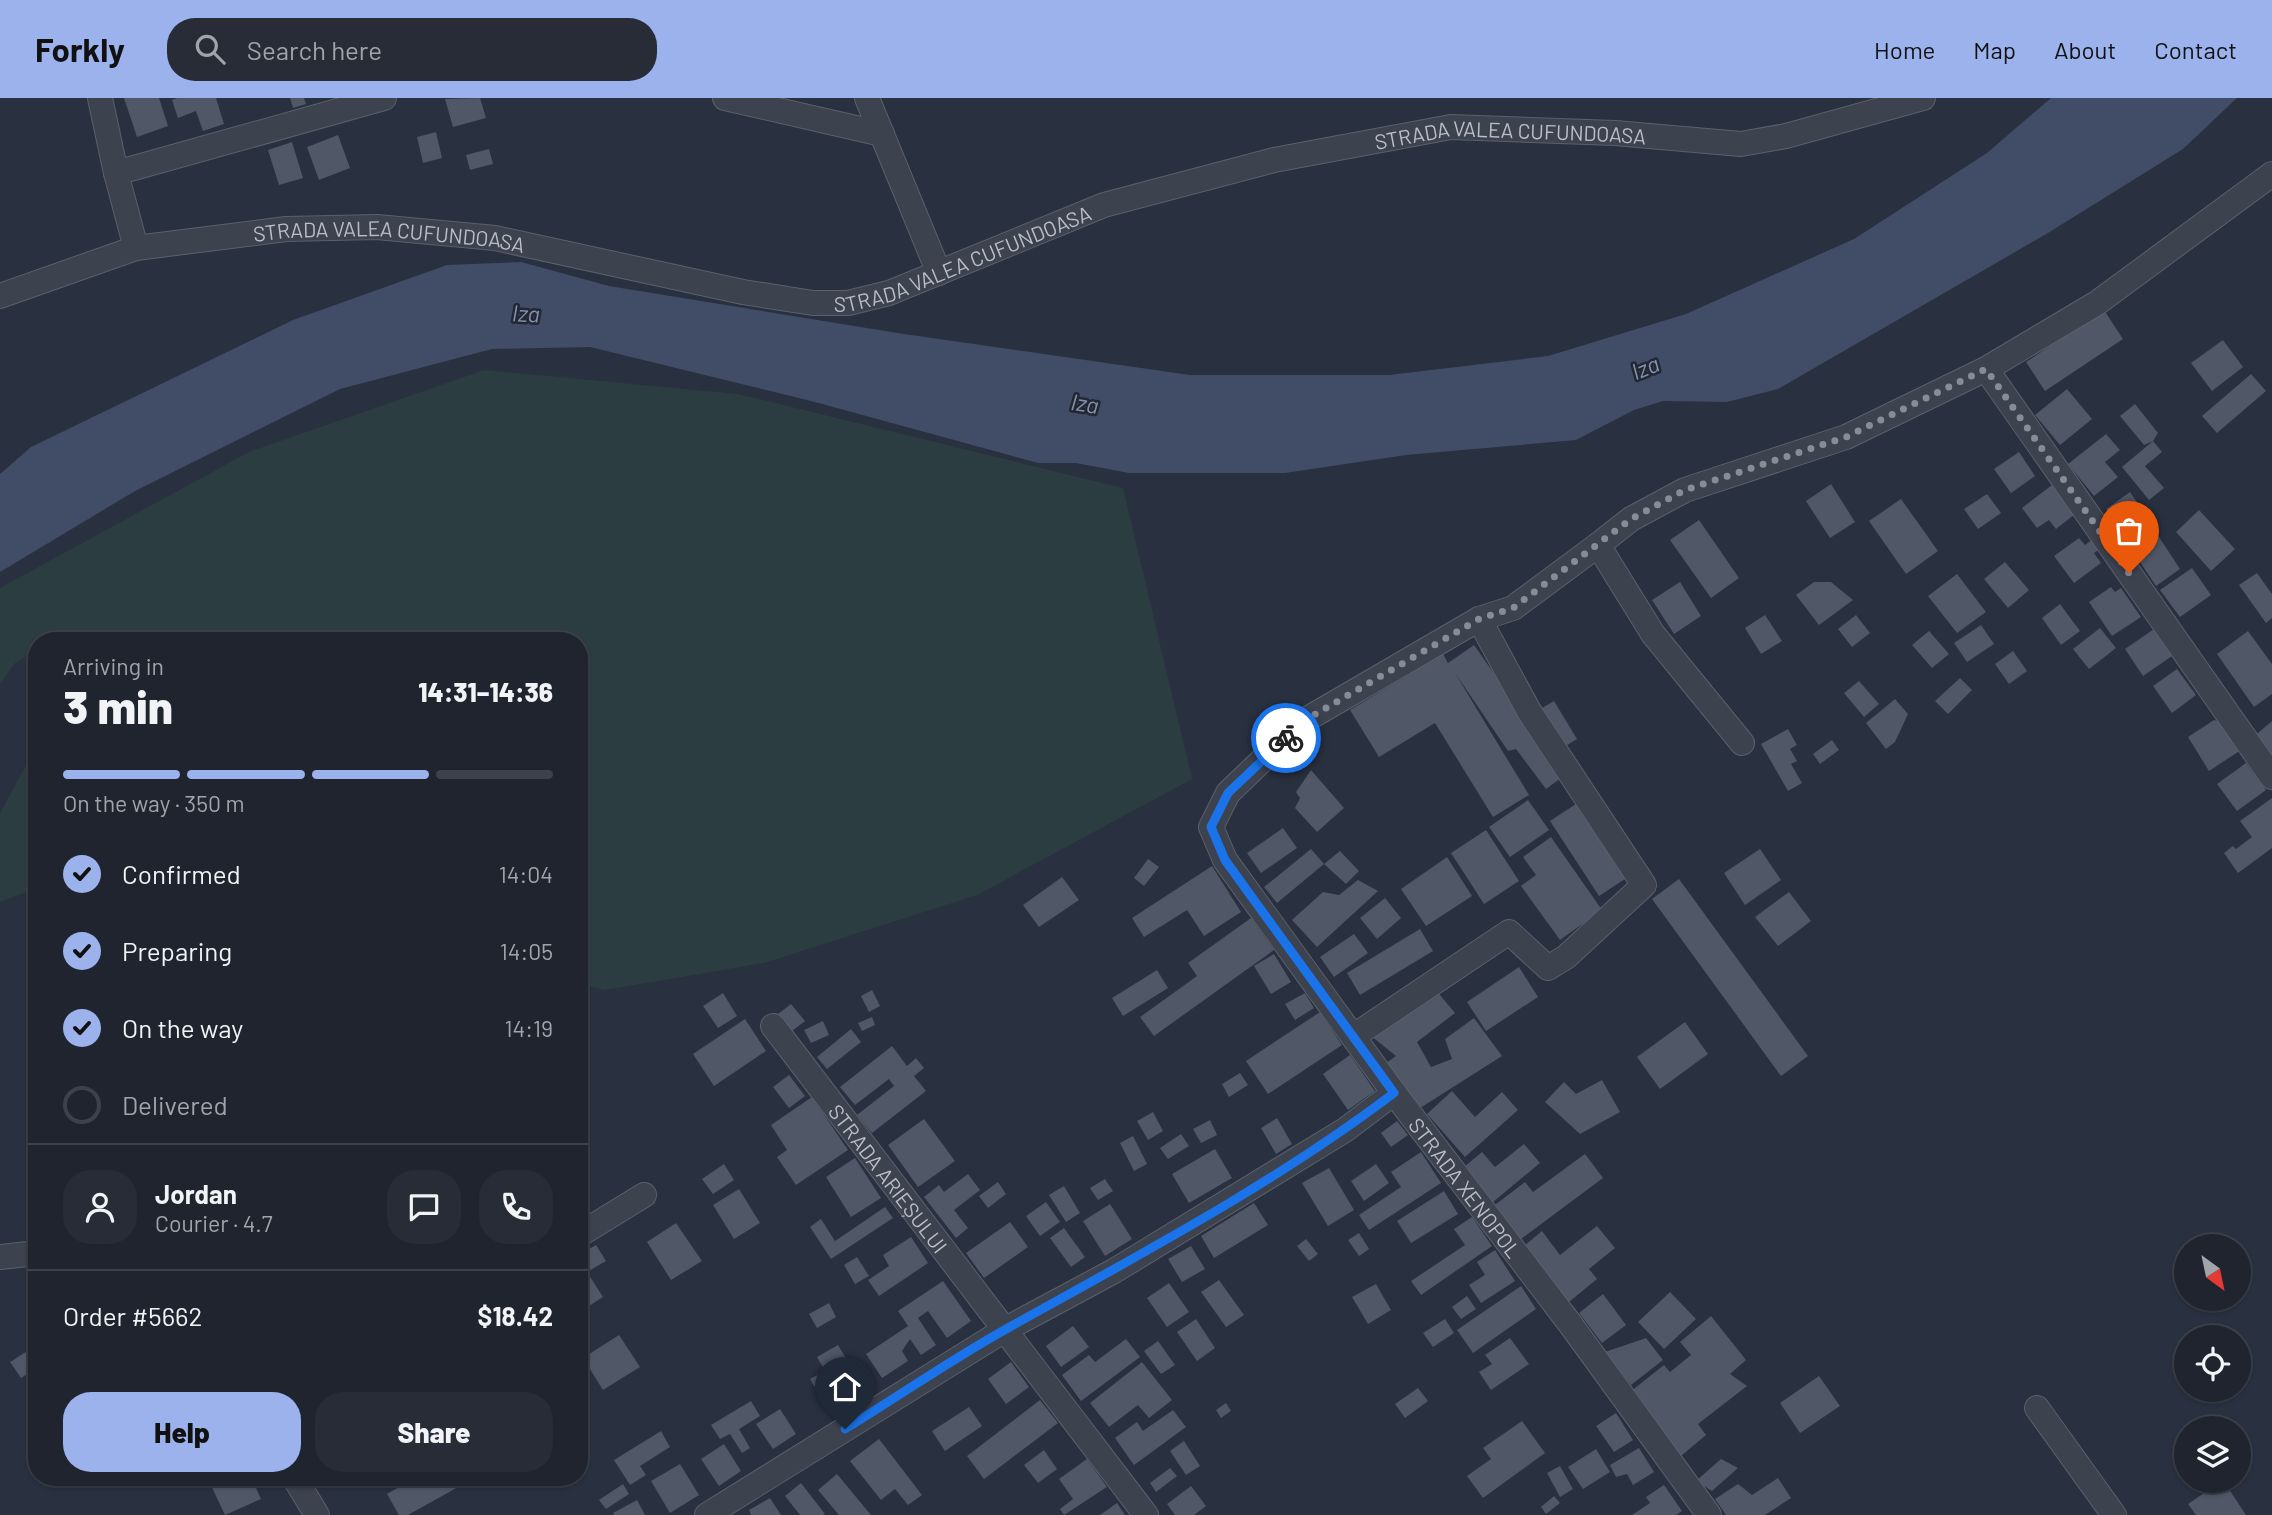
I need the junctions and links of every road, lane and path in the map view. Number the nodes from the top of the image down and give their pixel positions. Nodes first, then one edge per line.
1 (100, 98) edge
2 (384, 98) edge
3 (725, 98) edge
4 (867, 98) edge
5 (1923, 98) edge
6 (882, 134) junction
7 (116, 173) junction
8 (2272, 174) edge
9 (136, 248) junction
10 (939, 273) junction
11 (0, 296) edge
12 (1986, 369) junction
13 (1598, 545) junction
14 (1479, 619) junction
15 (1742, 743) dead end
16 (2272, 777) edge
17 (773, 1026) dead end
18 (1354, 1036) junction
19 (1394, 1093) junction
20 (644, 1195) dead end
21 (588, 1229) edge
22 (28, 1254) edge
23 (0, 1257) edge
24 (1006, 1329) junction
25 (2037, 1408) dead end
26 (299, 1486) edge
27 (317, 1515) edge
28 (707, 1515) edge
29 (1146, 1515) edge
30 (1709, 1515) edge
31 (2114, 1515) edge

1 - 7 street
2 - 7 street
3 - 6 street
4 - 6 street
5 - 10 street, STRADA VALEA CUFUNDOASA
6 - 10 street
7 - 9 street
8 - 12 street, STRADA XENOPOL
9 - 10 street, STRADA VALEA CUFUNDOASA
9 - 11 street, STRADA VALEA CUFUNDOASA
12 - 13 street, STRADA XENOPOL
12 - 16 street
13 - 14 street, STRADA XENOPOL
13 - 15 street
14 - 18 street, STRADA XENOPOL
14 - 18 street
17 - 24 street, STRADA ARIEȘULUI
18 - 19 street, STRADA XENOPOL
19 - 24 street
19 - 30 street, STRADA XENOPOL
20 - 21 street
22 - 23 street
24 - 28 street
24 - 29 street, STRADA ARIEȘULUI
25 - 31 street
26 - 27 street

